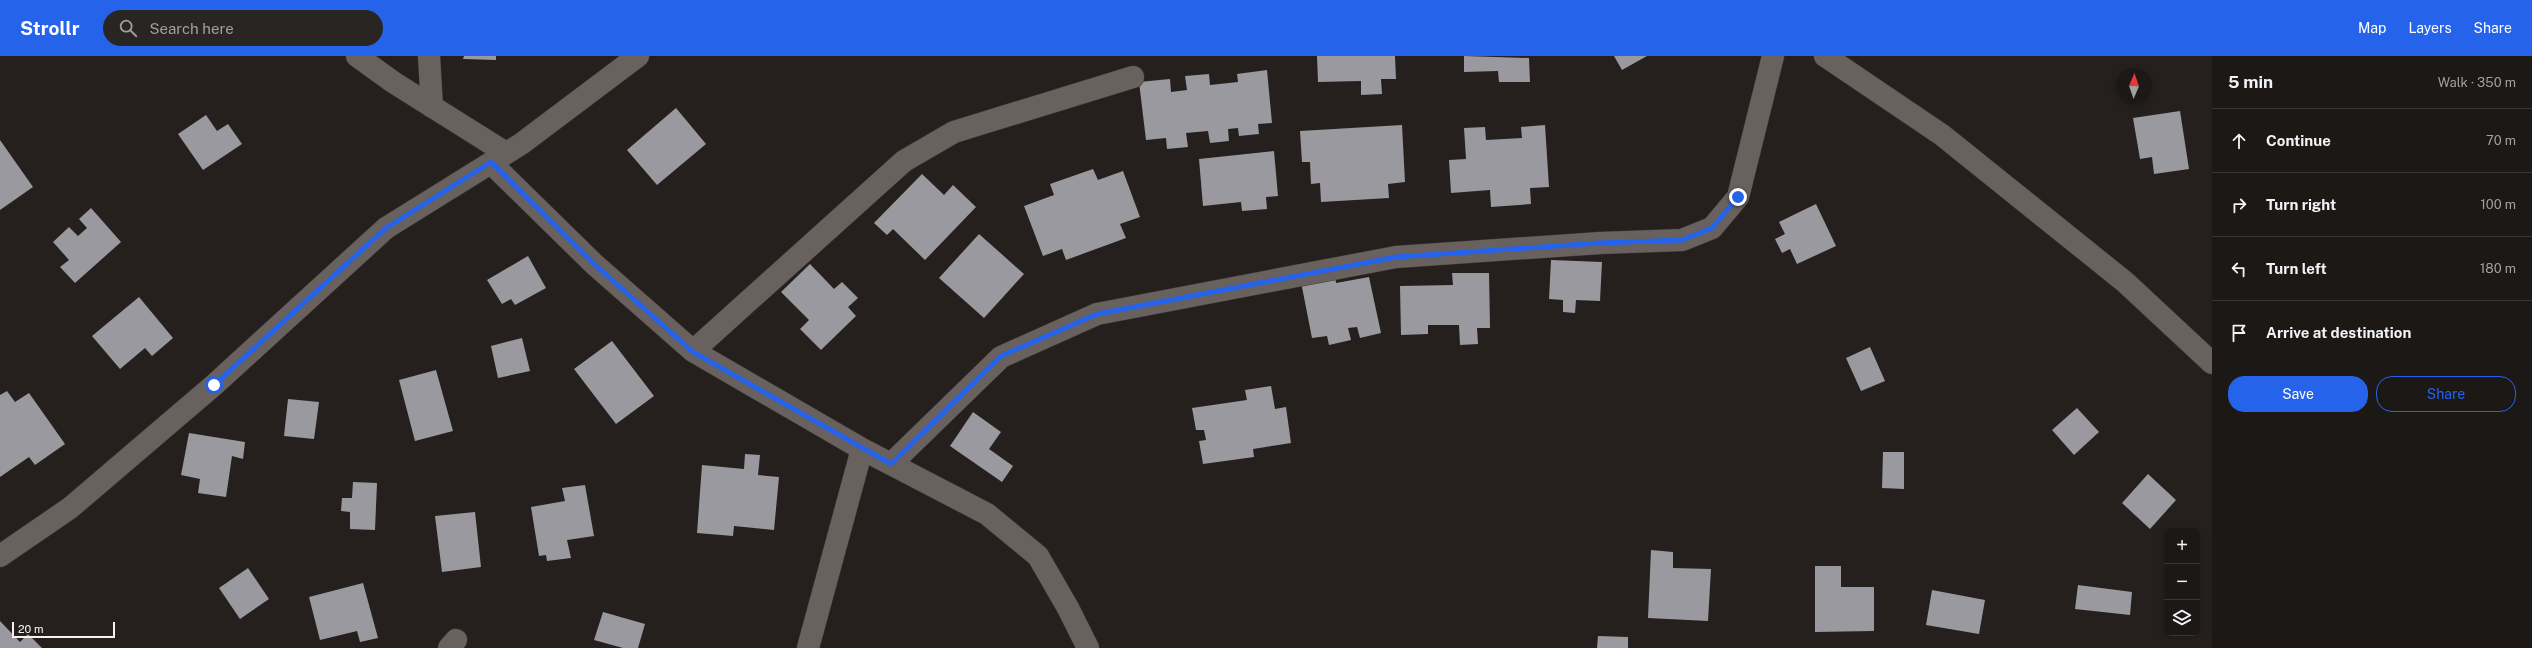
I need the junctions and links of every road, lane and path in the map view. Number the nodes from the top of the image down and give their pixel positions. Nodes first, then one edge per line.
1 (357, 56) edge
2 (429, 56) edge
3 (638, 56) edge
4 (1773, 56) edge
5 (1825, 56) edge
6 (1133, 78) dead end
7 (432, 107) junction
8 (498, 158) junction
9 (693, 352) junction
10 (2212, 363) edge
11 (862, 450) junction
12 (891, 464) junction
13 (0, 556) edge
14 (808, 648) edge
15 (1088, 648) edge

1 - 7 street
2 - 7 street
3 - 8 street
4 - 12 street
5 - 10 street
6 - 9 street
7 - 8 street
8 - 9 street
8 - 13 street
9 - 11 street
11 - 12 street
11 - 14 street
12 - 15 street

